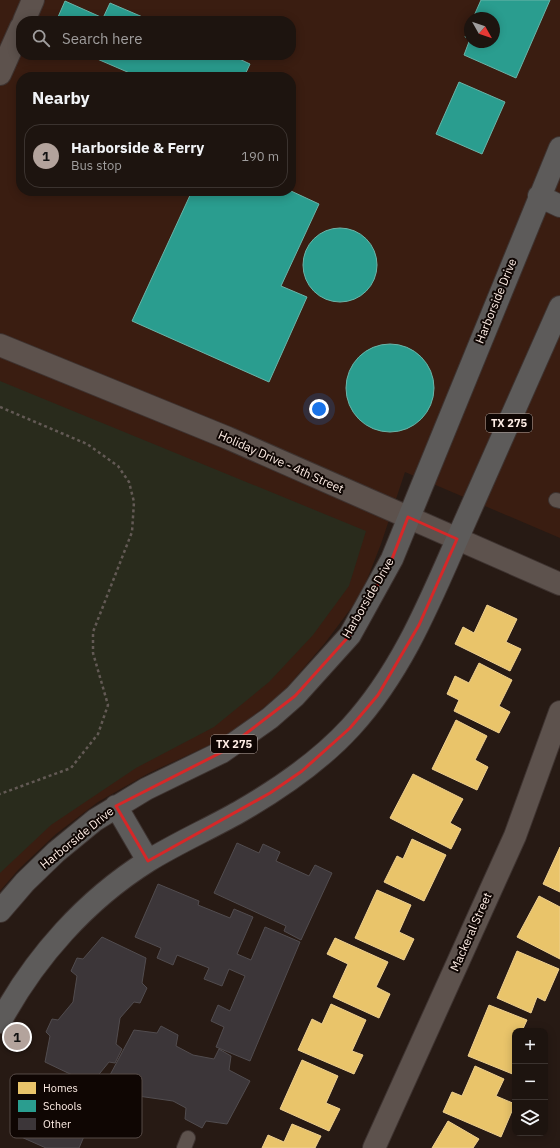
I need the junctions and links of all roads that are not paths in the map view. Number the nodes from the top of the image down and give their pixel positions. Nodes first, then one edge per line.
1 (33, 0) edge
2 (26, 16) edge
3 (16, 38) edge
4 (0, 74) edge
5 (560, 148) edge
6 (539, 196) junction
7 (560, 206) edge
8 (560, 307) edge
9 (0, 345) edge
10 (408, 517) junction
11 (457, 539) junction
12 (560, 584) edge
13 (560, 712) edge
14 (116, 806) junction
15 (148, 861) junction
16 (0, 910) edge
17 (0, 1022) edge
18 (374, 1148) edge

1 - 2 street
3 - 4 street
5 - 6 main road, Harborside Drive / TX 275
6 - 7 main road
6 - 10 main road, Harborside Drive / TX 275
8 - 11 main road, TX 275
9 - 10 street, Holiday Drive - 4th Street
10 - 11 street, Holiday Drive - 4th Street
10 - 14 main road, Harborside Drive / TX 275
11 - 12 street, Holiday Drive - 4th Street
11 - 15 main road, TX 275
13 - 18 street, Mackeral Street
14 - 15 main road
14 - 16 main road, Harborside Drive / TX 275
15 - 17 main road, TX 275

